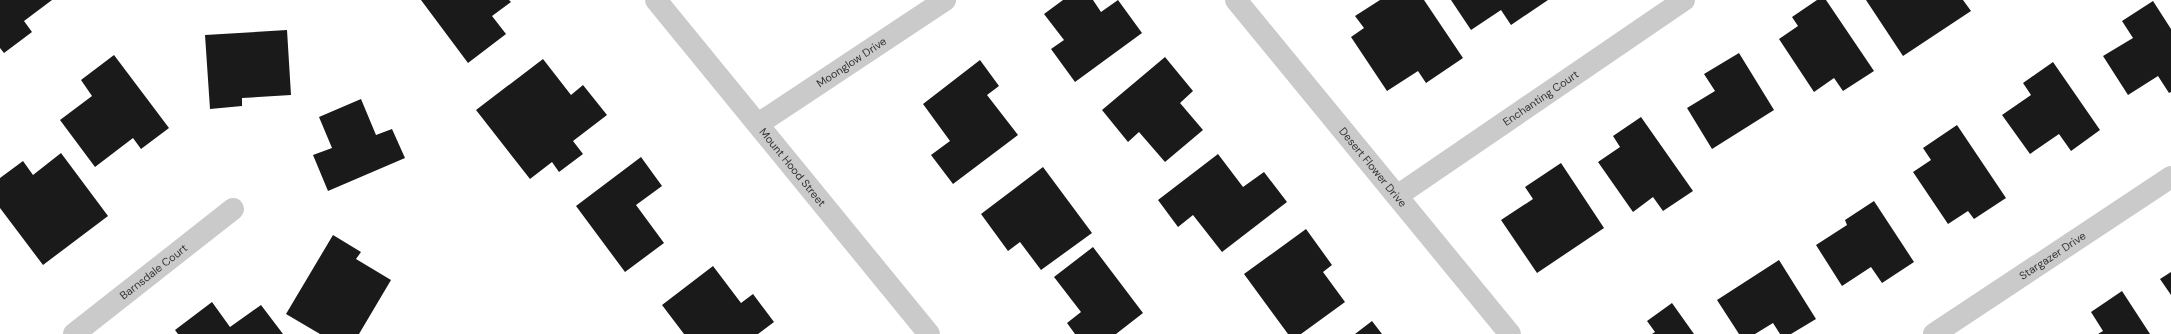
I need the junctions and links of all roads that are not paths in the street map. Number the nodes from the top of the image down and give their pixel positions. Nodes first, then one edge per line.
1 (656, 0) edge
2 (945, 0) edge
3 (1236, 0) edge
4 (1684, 0) edge
5 (758, 124) junction
6 (2171, 177) edge
7 (1397, 196) junction
8 (233, 209) dead end
9 (74, 334) edge
10 (929, 334) edge
11 (1510, 334) edge
12 (1934, 334) edge

1 - 5 street, Mount Hood Street
2 - 5 street, Moonglow Drive
3 - 7 street, Desert Flower Drive
4 - 7 street, Enchanting Court
5 - 10 street, Mount Hood Street
6 - 12 street, Stargazer Drive
7 - 11 street, Desert Flower Drive
8 - 9 street, Barnsdale Court

